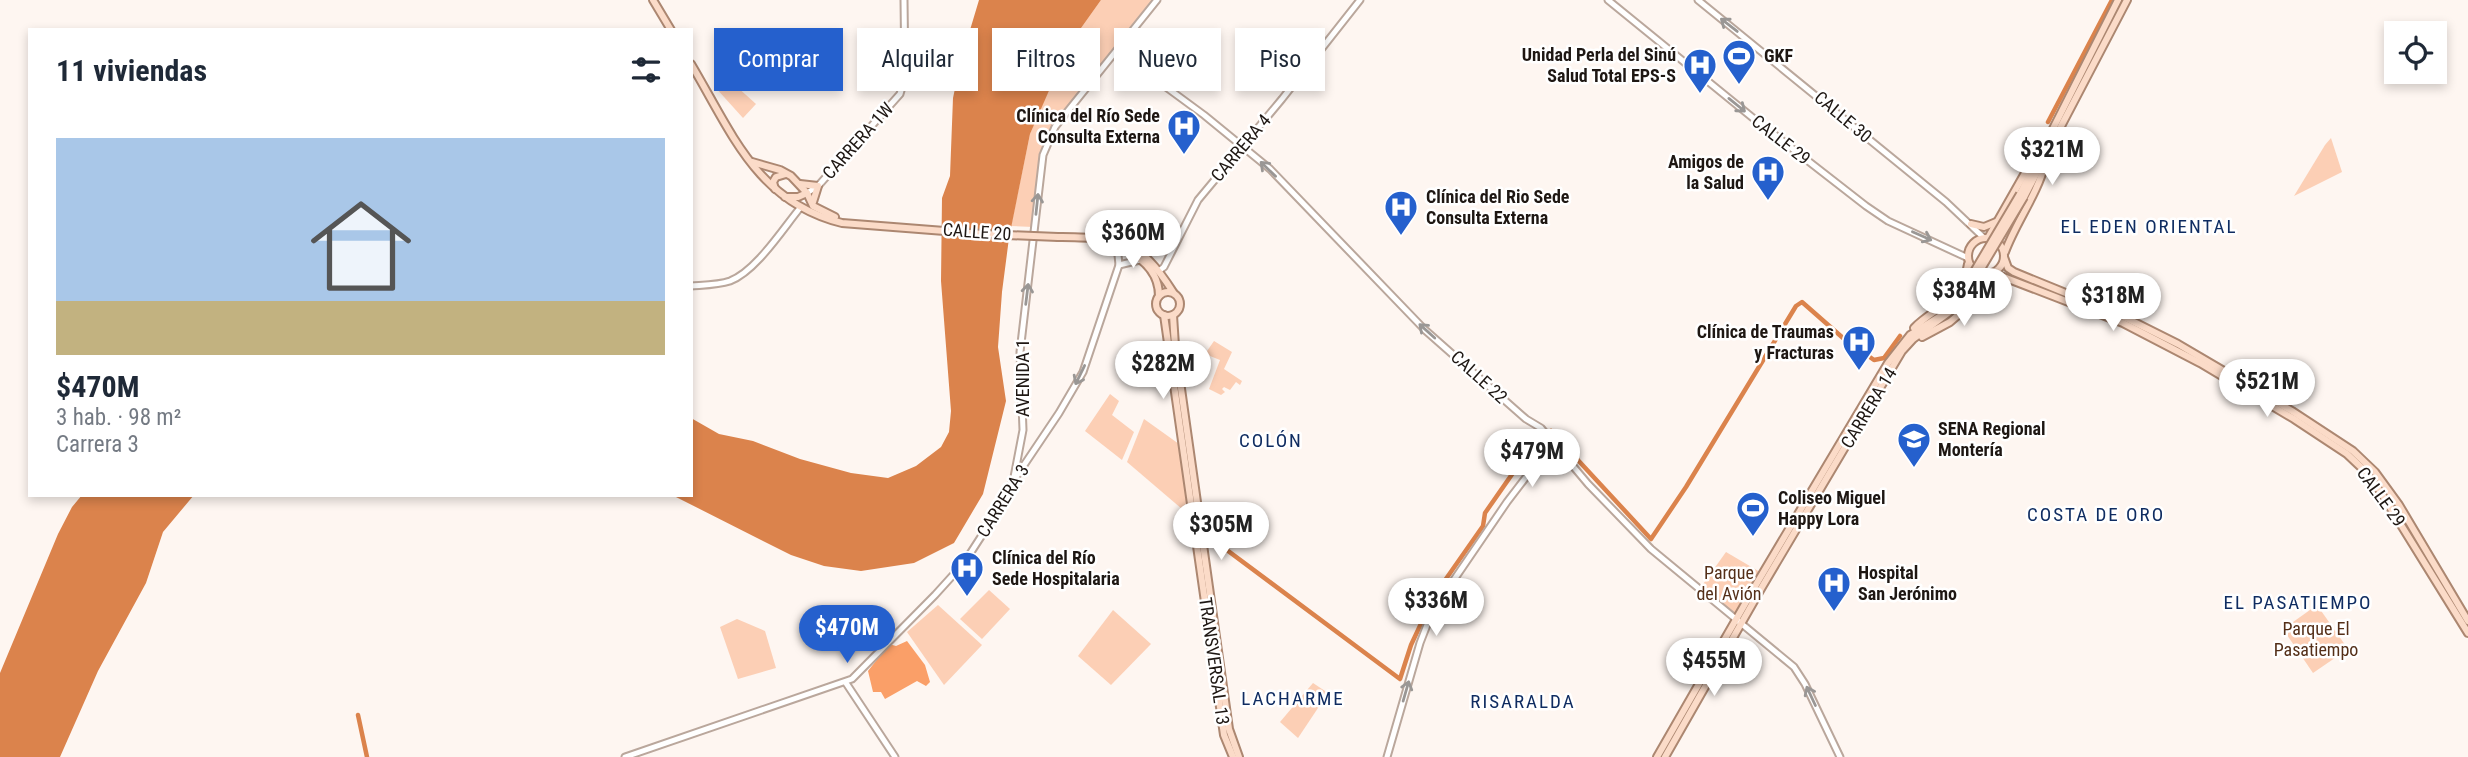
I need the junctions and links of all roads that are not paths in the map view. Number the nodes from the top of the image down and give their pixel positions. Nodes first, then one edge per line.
1 (653, 0) edge
2 (904, 0) edge
3 (1157, 0) edge
4 (1360, 0) edge
5 (1608, 0) edge
6 (1698, 0) edge
7 (2118, 0) edge
8 (2127, 0) edge
9 (670, 28) edge
10 (1135, 28) edge
11 (1114, 55) edge
12 (693, 67) edge
13 (1170, 91) edge
14 (1242, 145) junction
15 (2042, 146) junction
16 (2046, 157) junction
17 (752, 162) junction
18 (787, 174) junction
19 (799, 183) junction
20 (818, 186) junction
21 (776, 190) junction
22 (807, 193) junction
23 (2022, 195) junction
24 (784, 197) junction
25 (813, 205) junction
26 (800, 208) junction
27 (1998, 221) junction
28 (864, 224) junction
29 (1971, 224) junction
30 (1089, 237) junction
31 (1986, 238) junction
32 (1111, 244) junction
33 (2004, 256) junction
34 (1968, 260) junction
35 (1143, 261) junction
36 (1119, 265) junction
37 (1160, 270) junction
38 (1990, 274) junction
39 (693, 286) edge
40 (1173, 292) junction
41 (1159, 296) junction
42 (1958, 303) junction
43 (1164, 315) junction
44 (1173, 315) junction
45 (1910, 334) junction
46 (1907, 345) junction
47 (1552, 443) junction
48 (1020, 449) junction
49 (1032, 453) junction
50 (1012, 483) junction
51 (2468, 621) edge
52 (1738, 623) junction
53 (2468, 633) edge
54 (846, 683) junction
55 (625, 757) edge
56 (895, 757) edge
57 (1233, 757) edge
58 (1239, 757) edge
59 (1387, 757) edge
60 (1657, 757) edge
61 (1665, 757) edge
62 (1840, 757) edge

1 - 9 main road
2 - 20 street, CARRERA 1W
3 - 10 street, AVENIDA 1
4 - 14 street, CARRERA 4
5 -> 34 street, CALLE 29
29 -> 6 street, CALLE 30
7 - 15 main road, CARRERA 14
8 - 16 main road, CARRERA 14
48 -> 11 street, AVENIDA 1
12 - 17 main road, CALLE 20
13 - 14 street, CALLE 22
14 - 37 street, CARRERA 4
47 -> 14 street, CALLE 22
15 - 23 main road, CARRERA 14
15 - 27 main road
16 - 23 main road, CARRERA 14
16 - 33 main road
17 - 18 main road
17 - 21 main road, CALLE 20
18 - 19 main road
18 - 21 main road
19 - 20 main road
19 - 22 main road
20 - 22 street, CARRERA 1W
20 - 25 main road
21 - 24 main road, CALLE 20
22 - 24 main road
22 - 25 main road
23 - 42 main road, CARRERA 14, bridge
24 - 26 main road, CALLE 20
25 - 28 main road, CALLE 20
26 - 28 main road, CALLE 20
26 - 39 street
27 - 29 main road
27 - 31 main road
28 - 30 main road, CALLE 20, bridge
29 - 31 street, CALLE 30
30 - 32 main road
30 - 37 main road
31 - 33 main road
31 - 34 main road
32 - 35 main road
32 - 36 street
33 - 38 main road
33 - 51 main road, CALLE 29
34 - 38 main road
34 - 45 main road
35 - 36 street
35 - 41 main road
36 -> 49 street, CARRERA 3
37 - 40 main road
38 - 46 main road
38 - 53 main road, CALLE 29
40 - 41 main road
40 - 44 main road
41 - 43 main road
42 - 45 main road, CARRERA 14
42 - 46 main road, CARRERA 14
43 - 44 main road
43 - 57 main road, TRANSVERSAL 13
44 - 58 main road
45 - 52 main road, CARRERA 14
46 - 52 main road, CARRERA 14
47 - 52 street, CALLE 22
59 -> 47 street
48 - 49 street
48 - 50 street, AVENIDA 1
49 - 50 street, CARRERA 3
50 - 54 street, CARRERA 3
52 - 60 main road, CARRERA 14
52 - 61 main road, CARRERA 14
62 -> 52 street, CALLE 22
54 - 55 street, CARRERA 3
54 - 56 street

